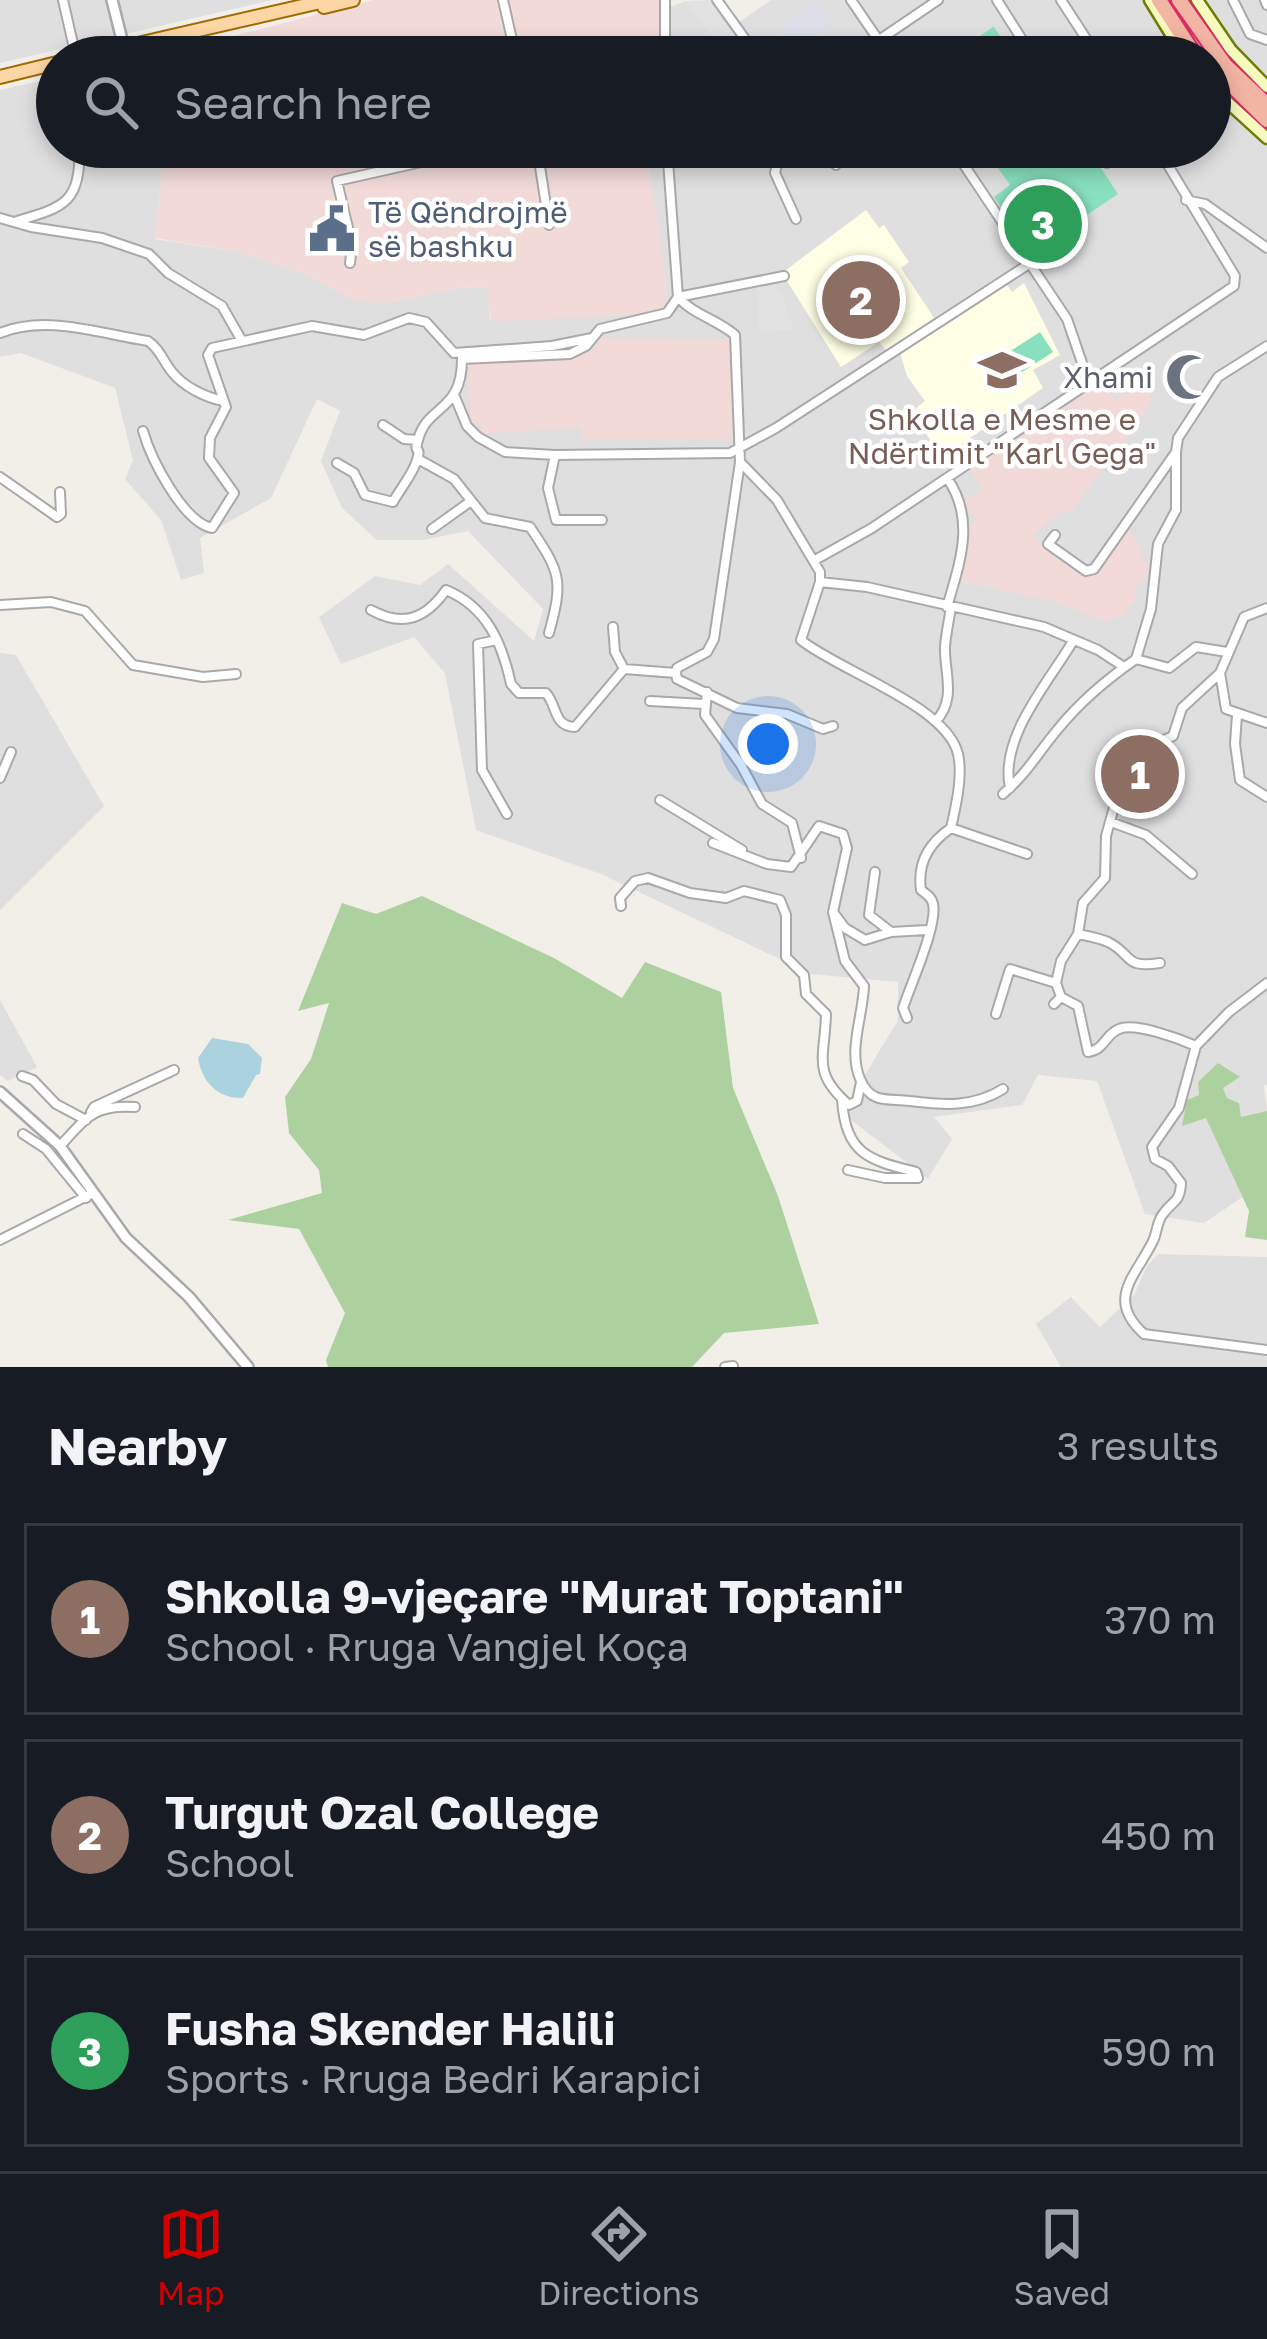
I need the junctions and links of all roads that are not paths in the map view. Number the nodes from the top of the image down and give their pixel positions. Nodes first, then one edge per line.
1 (63, 0) edge
2 (112, 0) edge
3 (352, 0) edge
4 (503, 0) edge
5 (664, 0) edge
6 (717, 0) edge
7 (851, 0) edge
8 (938, 0) edge
9 (997, 0) edge
10 (1060, 0) edge
11 (1158, 0) edge
12 (1188, 0) edge
13 (1233, 0) edge
14 (319, 1) edge
15 (269, 11) edge
16 (73, 36) edge
17 (116, 36) edge
18 (177, 36) edge
19 (511, 36) edge
20 (665, 36) edge
21 (743, 36) edge
22 (876, 36) edge
23 (885, 36) edge
24 (1020, 36) edge
25 (1083, 36) edge
26 (1175, 36) edge
27 (1185, 36) edge
28 (1208, 36) edge
29 (1219, 36) edge
30 (1267, 40) edge
31 (1231, 50) edge
32 (1231, 70) edge
33 (36, 71) edge
34 (0, 80) edge
35 (1267, 87) edge
36 (1231, 88) edge
37 (1267, 102) edge
38 (1231, 105) edge
39 (1267, 123) edge
40 (1267, 138) edge
41 (80, 168) edge
42 (395, 168) edge
43 (540, 168) edge
44 (669, 168) edge
45 (775, 168) edge
46 (967, 168) edge
47 (1168, 168) edge
48 (1186, 200) junction
49 (0, 218) edge
50 (796, 219) dead end
51 (16, 221) junction
52 (549, 225) dead end
53 (1267, 248) edge
54 (1032, 262) junction
55 (350, 263) dead end
56 (784, 276) dead end
57 (678, 297) junction
58 (0, 333) edge
59 (242, 341) junction
60 (589, 342) junction
61 (1267, 346) edge
62 (1089, 383) junction
63 (455, 397) junction
64 (223, 400) junction
65 (383, 424) dead end
66 (143, 431) dead end
67 (418, 440) junction
68 (739, 450) junction
69 (1176, 452) junction
70 (555, 455) junction
71 (418, 459) junction
72 (740, 462) junction
73 (337, 464) dead end
74 (0, 477) edge
75 (947, 478) junction
76 (60, 492) dead end
77 (471, 501) junction
78 (602, 520) dead end
79 (432, 529) dead end
80 (1055, 535) dead end
81 (815, 560) junction
82 (820, 582) junction
83 (0, 605) edge
84 (950, 607) junction
85 (1267, 608) edge
86 (370, 610) dead end
87 (613, 627) dead end
88 (549, 633) dead end
89 (497, 640) junction
90 (1073, 640) junction
91 (1227, 652) junction
92 (1136, 659) junction
93 (1124, 667) junction
94 (624, 669) junction
95 (676, 673) junction
96 (1220, 673) junction
97 (236, 674) dead end
98 (707, 692) junction
99 (650, 701) dead end
100 (704, 704) junction
101 (1237, 715) junction
102 (936, 721) junction
103 (1267, 723) edge
104 (833, 726) dead end
105 (11, 752) dead end
106 (0, 778) edge
107 (1267, 797) edge
108 (660, 800) dead end
109 (507, 814) dead end
110 (1111, 822) junction
111 (952, 828) junction
112 (713, 843) dead end
113 (1027, 854) dead end
114 (747, 855) junction
115 (801, 858) junction
116 (875, 872) dead end
117 (1192, 874) dead end
118 (621, 906) dead end
119 (832, 912) junction
120 (927, 930) junction
121 (891, 932) junction
122 (1078, 934) junction
123 (1160, 963) dead end
124 (1056, 983) junction
125 (1267, 983) edge
126 (996, 1014) dead end
127 (907, 1018) dead end
128 (1196, 1046) junction
129 (174, 1070) dead end
130 (22, 1076) dead end
131 (861, 1082) junction
132 (1003, 1089) dead end
133 (0, 1092) edge
134 (842, 1099) junction
135 (135, 1107) dead end
136 (88, 1116) junction
137 (23, 1134) dead end
138 (60, 1146) junction
139 (848, 1170) dead end
140 (89, 1195) junction
141 (0, 1240) edge
142 (1267, 1350) edge
143 (239, 1356) junction
144 (228, 1367) edge
145 (248, 1367) edge

1 - 16 street
2 - 17 street
3 - 15 main road
4 - 19 street
5 - 20 street
6 - 21 street
7 - 22 street
8 - 23 street
9 - 24 street
10 - 25 street
11 - 26 main road
11 - 27 highway
12 - 28 highway
12 - 29 main road
13 - 30 street
14 - 15 main road
15 - 18 main road
31 - 35 main road
32 - 37 highway
33 - 34 main road
36 - 39 highway
38 - 40 main road
41 - 51 street
42 - 55 street
43 - 52 street
44 - 57 street
45 - 50 street
46 - 54 street
47 - 48 street
48 - 53 street
48 - 62 street
49 - 51 street
51 - 59 street
54 - 62 street
54 - 68 street
56 - 57 street
57 - 60 street
57 - 68 street
58 - 64 street
59 - 60 street
59 - 64 street
60 - 63 street
61 - 69 street
62 - 75 street
63 - 67 street
63 - 70 street
64 - 66 street
65 - 67 street
67 - 71 street
68 - 70 street
68 - 72 street
69 - 80 street
69 - 92 street
70 - 78 street
71 - 73 street
71 - 77 street
72 - 81 street
72 - 95 street
74 - 76 street
75 - 81 street
75 - 84 street
77 - 79 street
77 - 88 street
81 - 82 street
82 - 84 street
82 - 102 street
83 - 97 street
84 - 90 street
84 - 102 street
85 - 91 street
86 - 89 street
87 - 94 street
89 - 94 street
89 - 109 street
90 - 93 street
90 - 93 street
91 - 92 street
91 - 96 street
92 - 93 street
94 - 95 street
95 - 98 street
96 - 101 street
96 - 110 street
98 - 100 street
98 - 104 street
99 - 100 street
100 - 115 street
101 - 103 street
101 - 107 street
102 - 111 street
105 - 106 street
108 - 114 street
110 - 117 street
110 - 122 street
111 - 113 street
111 - 120 street
112 - 114 street
114 - 115 street
115 - 119 street
116 - 121 street
118 - 134 street
119 - 121 street
119 - 131 street
120 - 121 street
120 - 127 street
122 - 123 street
122 - 124 street
124 - 126 street
124 - 128 street
125 - 128 street
128 - 142 street
129 - 136 street
130 - 136 street
131 - 132 street
131 - 134 street
133 - 138 street
134 - 139 street
135 - 136 street
136 - 138 street
137 - 140 street
138 - 140 street
140 - 141 street
140 - 143 street
143 - 144 street
143 - 145 street

